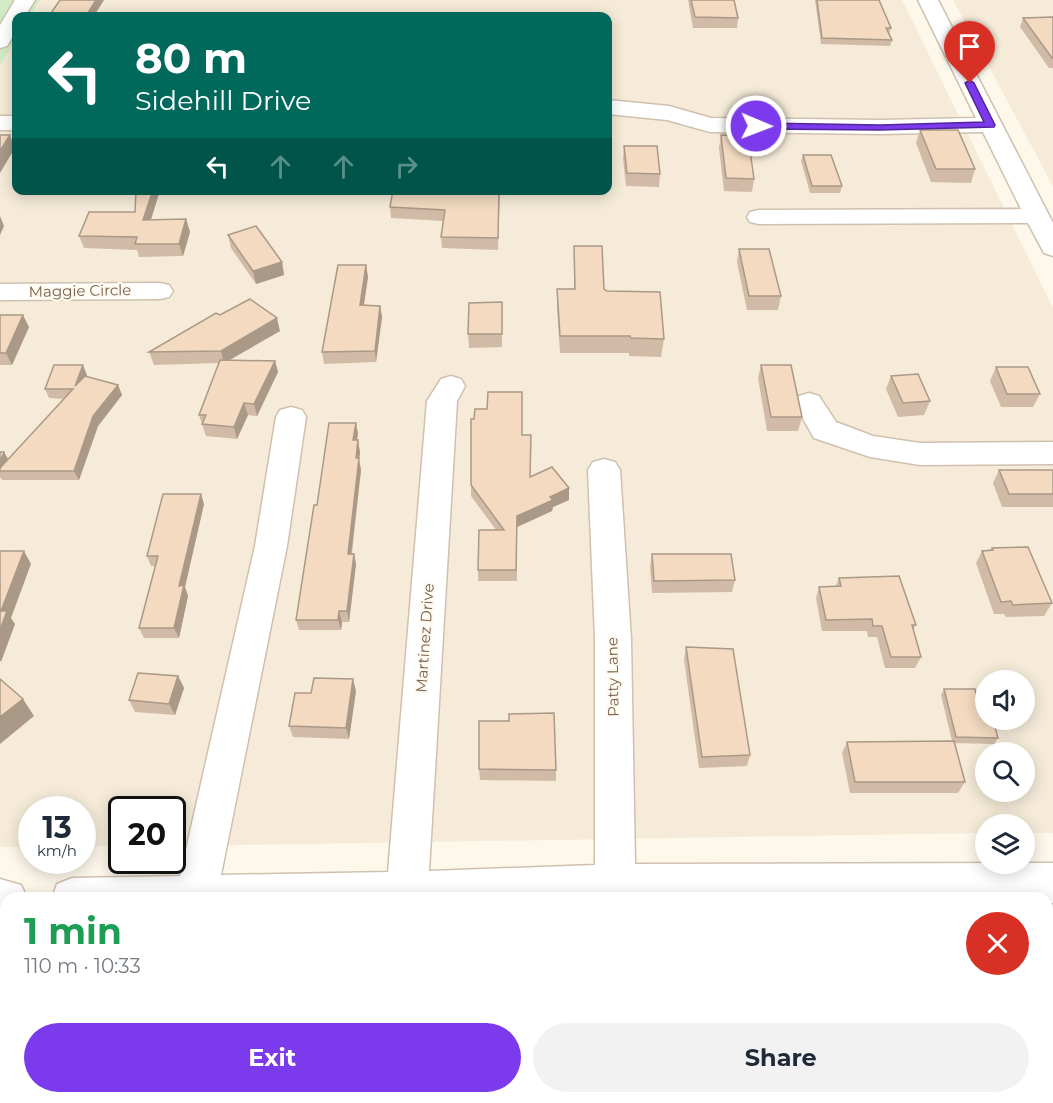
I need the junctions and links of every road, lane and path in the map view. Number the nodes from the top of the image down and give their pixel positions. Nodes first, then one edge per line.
1 (928, 0) edge
2 (12, 22) edge
3 (0, 42) edge
4 (612, 107) edge
5 (990, 125) junction
6 (1037, 216) junction
7 (759, 217) dead end
8 (1053, 248) edge
9 (160, 291) dead end
10 (0, 292) edge
11 (451, 386) dead end
12 (808, 403) dead end
13 (291, 417) dead end
14 (1053, 453) edge
15 (604, 470) dead end
16 (1053, 883) edge
17 (615, 884) junction
18 (197, 892) edge
19 (407, 892) joint
20 (513, 892) edge

1 - 5 street
2 - 3 street
4 - 5 street
5 - 6 street
6 - 7 street
6 - 8 street
9 - 10 street, Maggie Circle
11 - 19 street, Martinez Drive
12 - 14 street
13 - 18 street
15 - 17 street, Patty Lane
16 - 17 street
17 - 20 street
19 - 20 street

